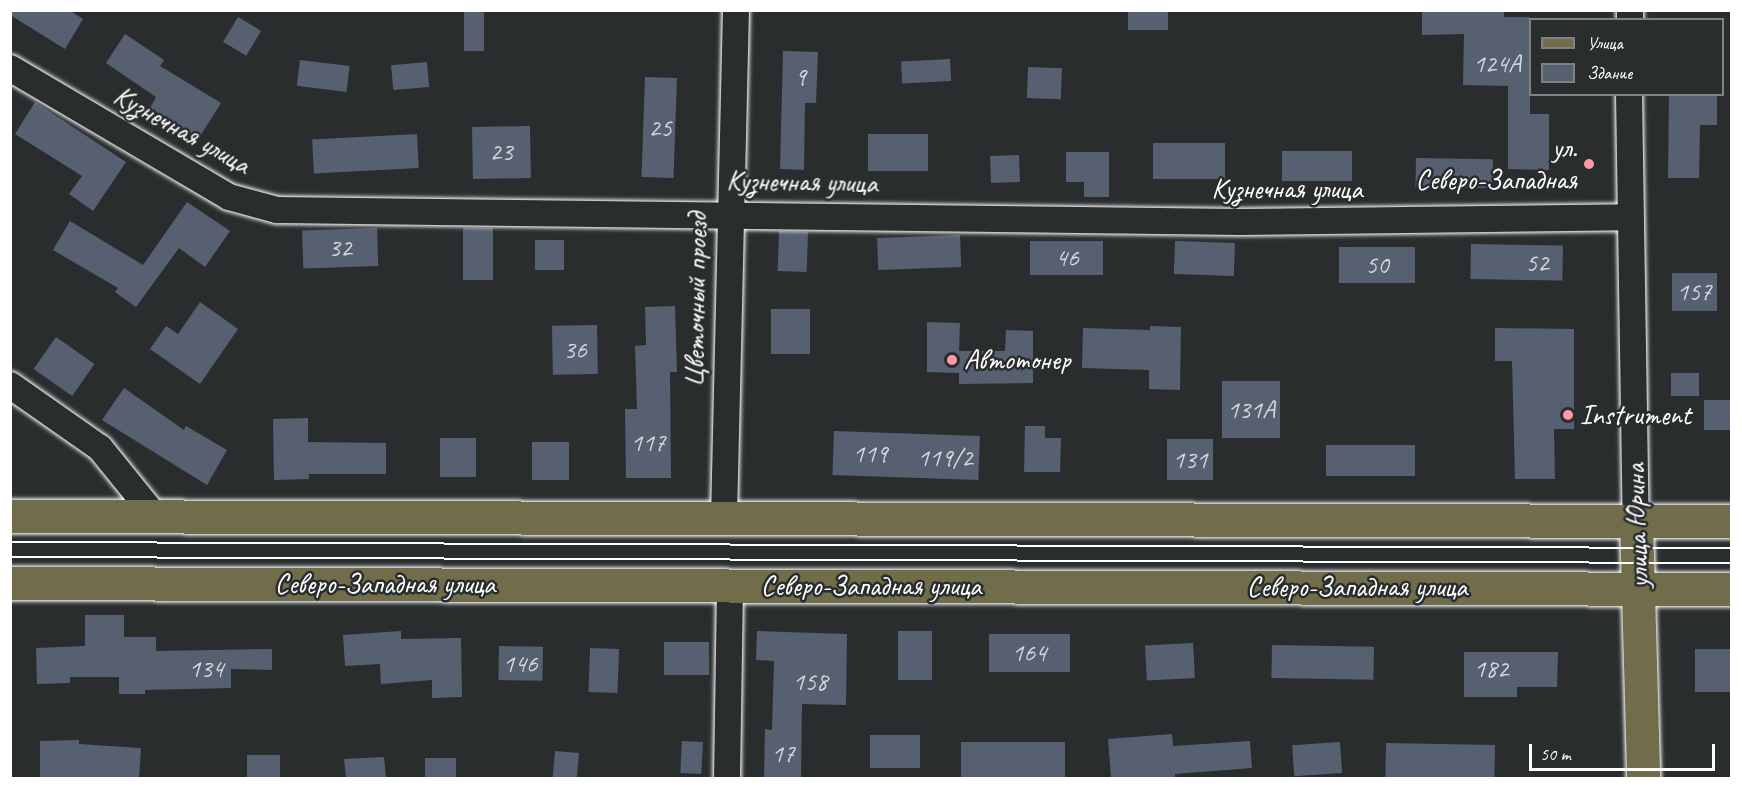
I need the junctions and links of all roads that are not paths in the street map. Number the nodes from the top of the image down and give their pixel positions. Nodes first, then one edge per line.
1 (736, 10) edge
2 (10, 68) edge
3 (1629, 96) edge
4 (729, 213) junction
5 (1630, 217) junction
6 (10, 385) edge
7 (10, 516) edge
8 (155, 516) junction
9 (724, 518) junction
10 (1636, 520) junction
11 (1731, 521) edge
12 (10, 583) edge
13 (730, 585) junction
14 (1639, 588) junction
15 (1731, 589) edge
16 (727, 778) edge
17 (1643, 778) edge

1 - 4 street, Цветочный проезд
2 - 4 street, Кузнечная улица
3 - 5 street, улица Юрина
4 - 5 street, Кузнечная улица
4 - 9 street, Цветочный проезд
5 - 10 street, улица Юрина
6 - 8 street
7 - 8 main road
8 - 9 main road
9 - 10 main road
10 - 11 main road
10 - 14 main road, улица Юрина
12 - 13 main road, Северо-Западная улица
13 - 14 main road, Северо-Западная улица
13 - 16 street
14 - 15 main road, Северо-Западная улица
14 - 17 main road, улица Юрина

